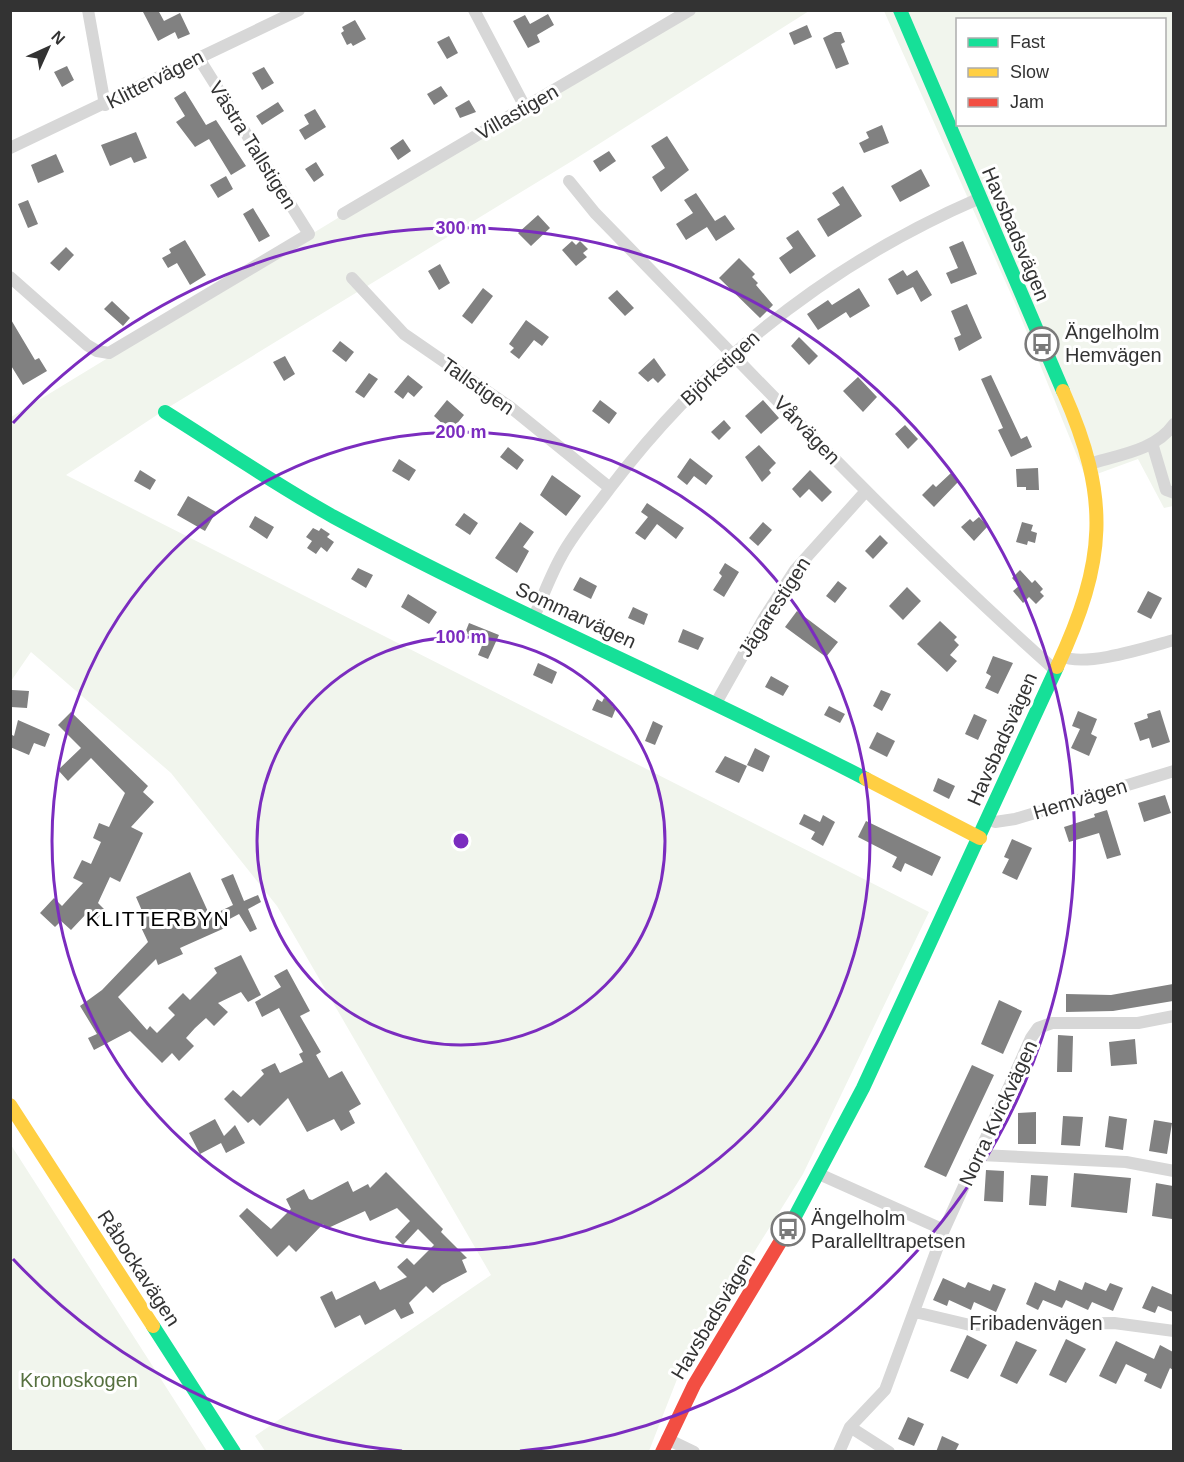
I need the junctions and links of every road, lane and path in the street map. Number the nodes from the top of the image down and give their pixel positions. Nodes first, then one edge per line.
1 (88, 10) edge
2 (474, 10) edge
3 (690, 10) edge
4 (900, 10) edge
5 (298, 11) edge
6 (198, 57) junction
7 (105, 105) junction
8 (525, 107) junction
9 (10, 148) edge
10 (569, 182) dead end
11 (981, 198) junction
12 (343, 214) dead end
13 (10, 277) edge
14 (352, 279) dead end
15 (732, 353) junction
16 (165, 412) dead end
17 (1173, 424) edge
18 (1152, 442) junction
19 (1089, 465) junction
20 (610, 488) junction
21 (866, 491) junction
22 (1173, 493) edge
23 (534, 617) junction
24 (1173, 640) edge
25 (1062, 656) junction
26 (1055, 670) junction
27 (716, 703) junction
28 (1173, 771) edge
29 (987, 819) junction
30 (980, 837) junction
31 (1173, 1016) edge
32 (10, 1106) edge
33 (980, 1155) junction
34 (1173, 1171) edge
35 (819, 1174) junction
36 (944, 1230) junction
37 (915, 1312) junction
38 (1173, 1331) edge
39 (850, 1427) junction
40 (664, 1445) edge
41 (234, 1452) edge
42 (694, 1452) edge
43 (839, 1452) edge
44 (889, 1452) edge

1 - 7 street
2 - 8 street
3 - 8 street, Villastigen
4 - 11 street, Havsbadsvägen
5 - 6 street, Klittervägen
6 - 7 street, Klittervägen
6 - 13 street, Västra Tallstigen
7 - 9 street, Klittervägen
8 - 12 street, Villastigen
10 - 15 street, Vårvägen
11 - 15 street, Björkstigen
11 - 19 street, Havsbadsvägen
14 - 20 street, Tallstigen
15 - 20 street, Björkstigen
15 - 21 street, Vårvägen
16 - 23 street, Sommarvägen
17 - 18 street
18 - 19 street
18 - 22 street
19 - 25 street, Havsbadsvägen
20 - 23 street, Björkstigen
21 - 26 street, Vårvägen
21 - 27 street, Jägarestigen
23 - 27 street, Sommarvägen
24 - 25 street
25 - 26 street, Havsbadsvägen
26 - 29 street, Havsbadsvägen
27 - 30 street, Sommarvägen
28 - 29 street, Hemvägen
29 - 30 street, Havsbadsvägen
30 - 35 street, Havsbadsvägen
31 - 33 street, Norra Kvickvägen
32 - 41 street, Råbockavägen
33 - 34 street
33 - 36 street, Norra Kvickvägen
35 - 36 street
35 - 40 street, Havsbadsvägen
36 - 37 street
37 - 38 street, Fribadenvägen
37 - 39 street
39 - 43 street
39 - 44 street
40 - 42 street

